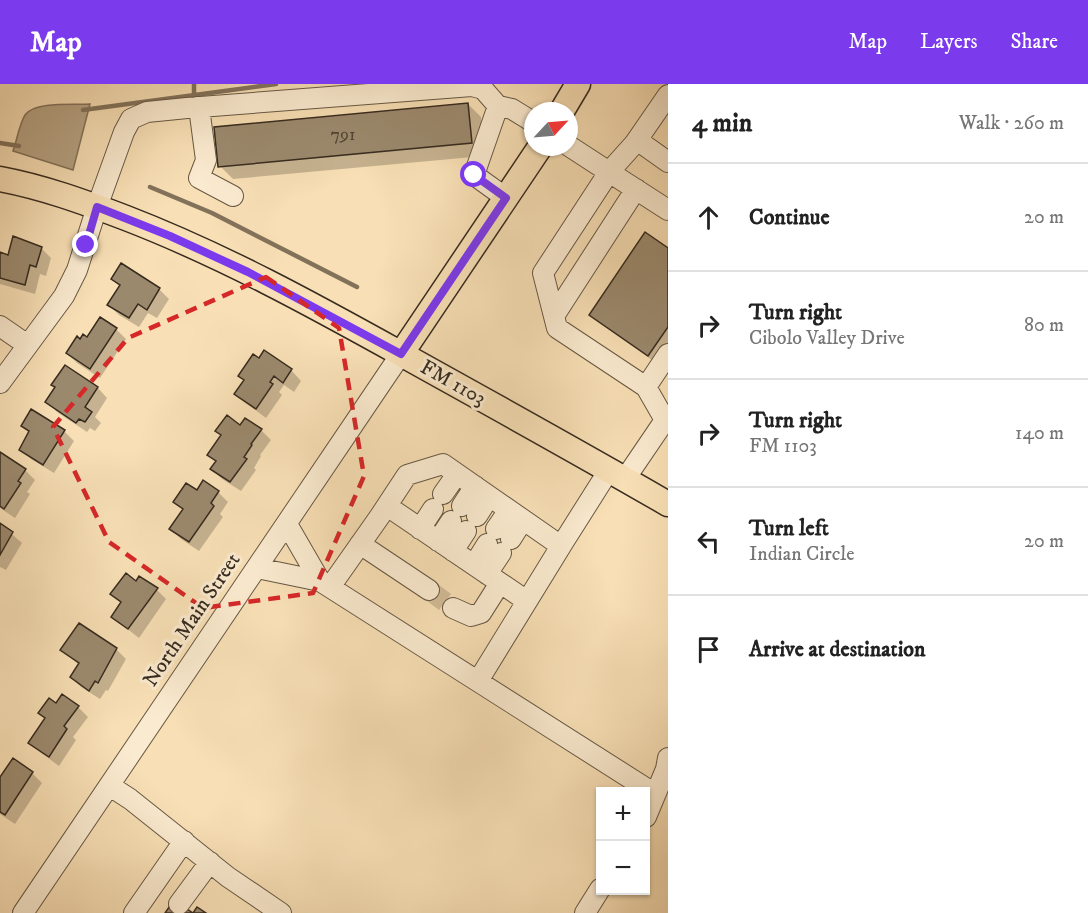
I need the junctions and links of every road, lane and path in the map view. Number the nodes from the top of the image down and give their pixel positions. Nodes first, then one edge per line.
1 (578, 84) edge
2 (567, 102) edge
3 (498, 106) junction
4 (197, 107) junction
5 (664, 108) edge
6 (524, 116) edge
7 (637, 140) junction
8 (578, 152) edge
9 (534, 156) edge
10 (668, 162) edge
11 (609, 172) junction
12 (0, 179) edge
13 (233, 196) dead end
14 (506, 198) junction
15 (652, 200) edge
16 (97, 207) junction
17 (554, 316) junction
18 (0, 326) edge
19 (26, 344) junction
20 (401, 354) junction
21 (668, 354) edge
22 (0, 383) edge
23 (646, 387) junction
24 (667, 418) edge
25 (458, 474) junction
26 (617, 474) junction
27 (482, 491) junction
28 (668, 504) edge
29 (387, 506) junction
30 (516, 515) junction
31 (287, 524) junction
32 (420, 529) junction
33 (360, 544) junction
34 (446, 546) junction
35 (561, 546) junction
36 (257, 568) junction
37 (487, 574) junction
38 (325, 584) junction
39 (429, 590) tunnel mouth
40 (527, 601) junction
41 (453, 608) tunnel mouth
42 (477, 681) junction
43 (668, 758) edge
44 (110, 786) junction
45 (655, 794) junction
46 (650, 806) edge
47 (184, 842) junction
48 (210, 862) junction
49 (596, 895) edge
50 (179, 904) dead end
51 (23, 913) edge
52 (135, 913) edge
53 (281, 913) edge
54 (585, 913) edge

1 - 2 main road
3 - 4 street
3 - 6 street
3 - 14 street
4 - 13 street
4 - 16 street
5 - 7 street
7 - 10 street
7 - 11 street
8 - 11 street
9 - 14 main road
11 - 15 street
11 - 17 street
12 - 16 main road, FM 1103 / FM 1103
14 - 20 main road
15 - 17 street
16 - 19 street
16 - 20 main road, FM 1103 / FM 1103
17 - 23 street
18 - 19 street
19 - 22 street
20 - 26 main road, FM 1103 / FM 1103
20 - 31 street, North Main Street
21 - 23 street
23 - 24 street
24 - 26 street
25 - 27 street
25 - 29 street
25 - 32 street
26 - 28 main road, FM 1103 / FM 1103
26 - 35 street
27 - 30 street
27 - 34 street
29 - 32 street
29 - 33 street
30 - 35 street
30 - 37 street
31 - 36 street, North Main Street
31 - 38 street
32 - 34 street
33 - 38 street
33 - 39 street
34 - 37 street
35 - 40 street
36 - 38 street
36 - 44 street, North Main Street
37 - 40 street
37 - 41 street
38 - 42 street
40 - 42 street
42 - 45 street
43 - 45 street
44 - 47 street
44 - 51 street, North Main Street
45 - 46 street
47 - 48 street
47 - 52 street
48 - 50 street
48 - 53 street
49 - 54 street

